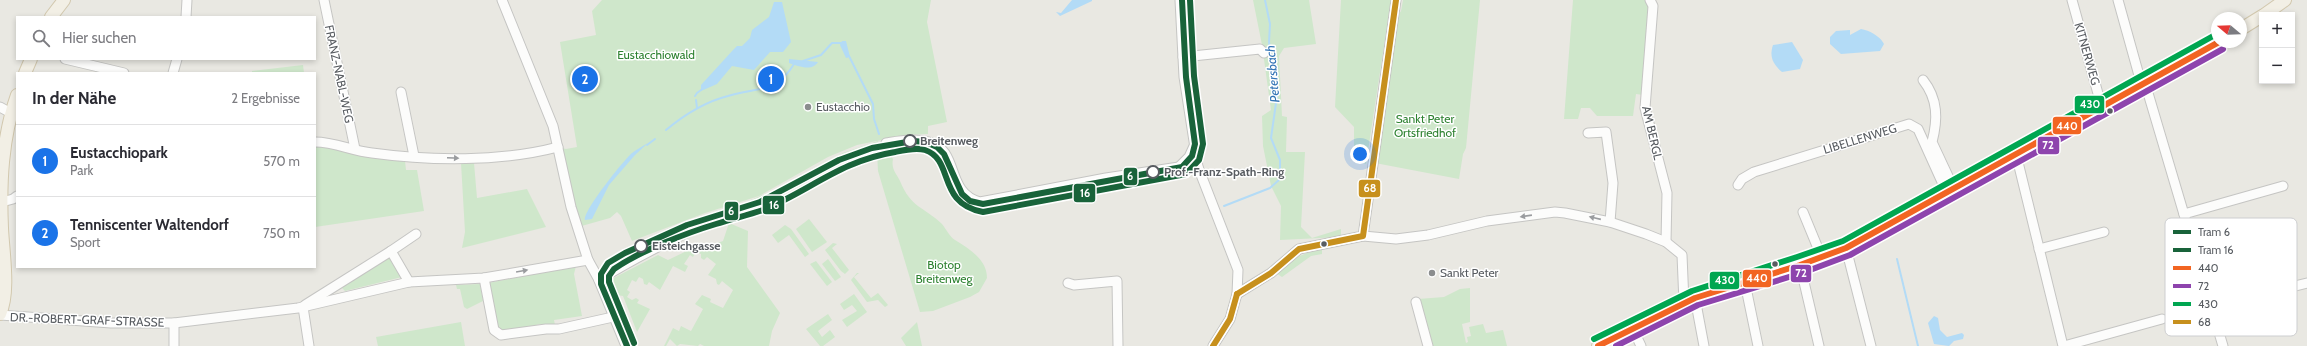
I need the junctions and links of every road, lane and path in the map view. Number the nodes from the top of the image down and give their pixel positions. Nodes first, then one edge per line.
1 (64, 0) edge
2 (187, 0) edge
3 (324, 0) edge
4 (502, 0) edge
5 (1180, 0) edge
6 (1396, 0) edge
7 (1650, 0) edge
8 (2072, 0) edge
9 (2118, 0) edge
10 (2285, 0) edge
11 (2268, 12) edge
12 (52, 16) edge
13 (186, 16) edge
14 (2259, 18) edge
15 (2247, 25) edge
16 (2211, 47) edge
17 (1264, 53) dead end
18 (1183, 57) junction
19 (31, 60) edge
20 (69, 60) edge
21 (177, 60) edge
22 (25, 72) edge
23 (120, 72) edge
24 (174, 72) edge
25 (1923, 80) dead end
26 (2144, 85) junction
27 (402, 92) dead end
28 (16, 98) edge
29 (0, 107) edge
30 (2102, 108) junction
31 (11, 113) junction
32 (1588, 133) dead end
33 (316, 142) edge
34 (886, 143) dead end
35 (1194, 144) junction
36 (558, 145) junction
37 (355, 149) junction
38 (2016, 154) junction
39 (414, 156) junction
40 (1179, 167) junction
41 (1198, 167) junction
42 (1, 173) edge
43 (1738, 185) dead end
44 (2283, 186) dead end
45 (1950, 191) junction
46 (16, 197) edge
47 (2, 202) junction
48 (1803, 212) dead end
49 (2184, 214) junction
50 (736, 217) dead end
51 (2185, 218) edge
52 (1610, 222) junction
53 (2104, 232) dead end
54 (416, 234) dead end
55 (1363, 236) junction
56 (1666, 242) junction
57 (1846, 248) junction
58 (2039, 249) junction
59 (391, 251) junction
60 (1822, 258) junction
61 (588, 260) junction
62 (1800, 265) junction
63 (484, 278) junction
64 (599, 280) junction
65 (409, 282) junction
66 (1068, 283) dead end
67 (1745, 283) junction
68 (2307, 283) edge
69 (2297, 286) edge
70 (1238, 294) junction
71 (1695, 298) junction
72 (1416, 302) dead end
73 (1684, 303) junction
74 (304, 307) junction
75 (0, 314) edge
76 (613, 317) junction
77 (2162, 319) dead end
78 (174, 323) junction
79 (1633, 329) junction
80 (2221, 336) edge
81 (174, 346) edge
82 (309, 346) edge
83 (626, 346) edge
84 (1118, 346) edge
85 (1213, 346) edge
86 (1428, 346) edge
87 (1598, 346) edge
88 (1641, 346) edge
89 (1704, 346) edge
90 (1758, 346) edge
91 (1819, 346) edge
92 (1871, 346) edge
93 (2063, 346) edge
94 (2224, 346) edge

1 - 12 main road
2 - 13 street
3 - 37 street, FRANZ-NABL-WEG
4 - 36 street
5 - 18 street
6 - 55 street
7 - 56 street, AM BERGL
8 - 30 street, KITNERWEG
9 - 26 street
10 - 11 main road
14 - 15 main road
16 - 26 main road
17 - 18 street
18 - 35 street
19 - 22 main road
20 - 23 street
21 - 24 street
25 - 45 street
26 - 30 main road
26 - 49 street
27 - 39 street
28 - 31 main road
29 - 31 street
30 - 38 main road
31 - 42 main road
32 - 52 street
33 - 37 street
34 - 40 street
35 - 40 street
35 - 41 street
39 -> 36 street
36 - 61 street
37 - 39 street
38 - 45 main road
38 - 58 street
40 - 41 street
41 - 70 street
42 - 47 main road
43 - 45 street, LIBELLENWEG
44 - 49 street
45 - 57 main road
46 - 47 street
47 - 75 main road
48 - 60 street
49 - 51 street
50 - 64 street
52 -> 55 street
52 - 56 street
53 - 58 street
54 - 59 street, DR.-ROBERT-GRAF-STRASSE
55 - 70 street
56 - 73 street
57 - 60 main road
57 - 92 street
58 - 93 street
59 - 65 street
59 - 74 street, DR.-ROBERT-GRAF-STRASSE
60 - 62 main road
63 -> 61 street, DR.-ROBERT-GRAF-STRASSE
61 - 64 street
62 - 67 main road
62 - 91 street
63 - 65 street, DR.-ROBERT-GRAF-STRASSE
63 - 76 street
64 - 76 street
65 - 74 street, DR.-ROBERT-GRAF-STRASSE
66 - 84 street
67 - 71 main road
67 - 90 street
68 - 69 street
70 - 85 street
71 - 73 main road
71 - 89 street
72 - 86 street
73 - 79 main road
74 - 78 street, DR.-ROBERT-GRAF-STRASSE
74 - 82 street
75 - 78 street, DR.-ROBERT-GRAF-STRASSE
76 - 83 street
77 - 93 street
78 - 81 street, DR.-ROBERT-GRAF-STRASSE
79 - 87 main road
79 - 88 street
80 - 94 street

